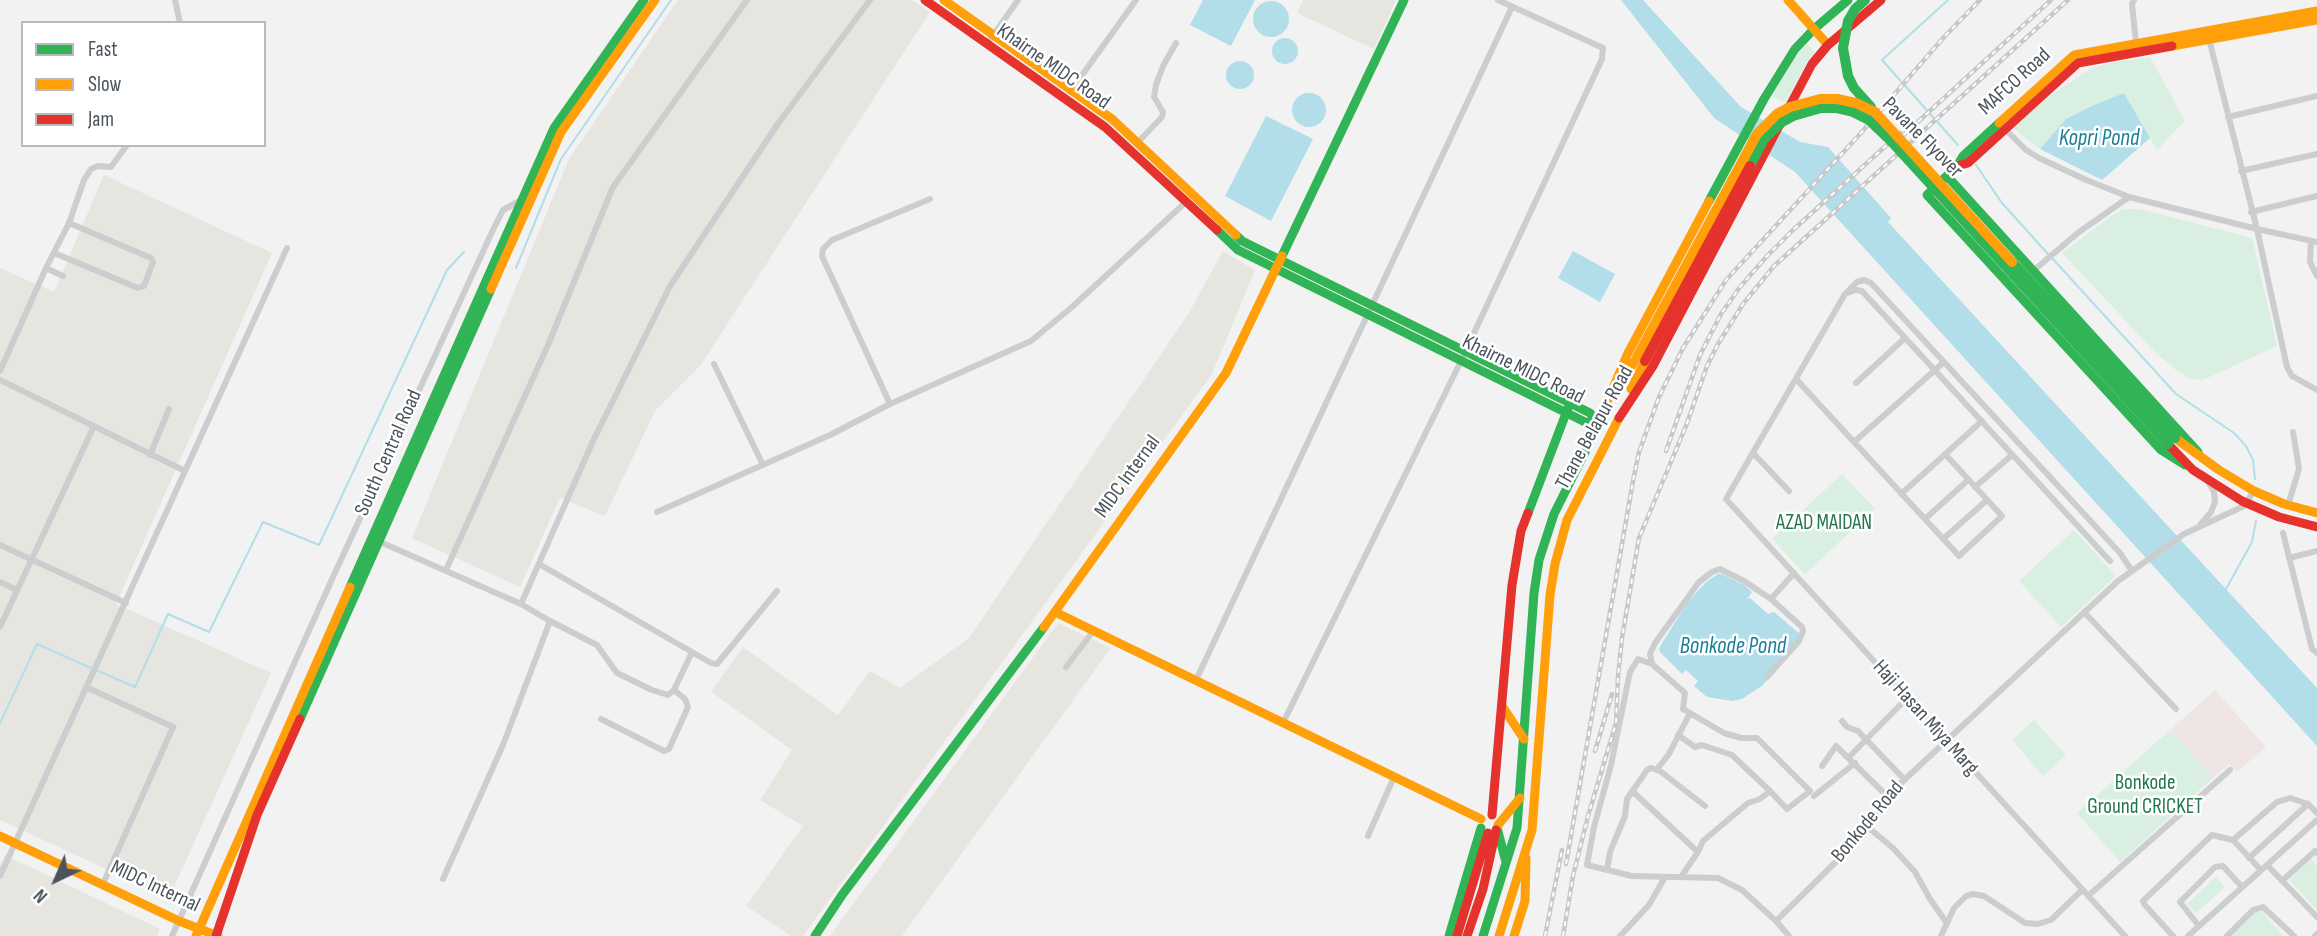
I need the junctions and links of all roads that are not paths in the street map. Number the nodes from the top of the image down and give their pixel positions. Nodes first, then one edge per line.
1 (175, 0) edge
2 (644, 0) edge
3 (654, 0) edge
4 (747, 0) edge
5 (870, 0) edge
6 (925, 0) edge
7 (944, 0) edge
8 (1018, 0) edge
9 (1136, 0) edge
10 (1405, 0) edge
11 (1498, 0) edge
12 (1788, 0) edge
13 (1848, 0) edge
14 (1865, 0) edge
15 (1881, 0) edge
16 (2134, 0) edge
17 (1512, 7) junction
18 (2317, 11) edge
19 (2317, 20) edge
20 (180, 21) edge
21 (1814, 29) junction
22 (2208, 35) junction
23 (990, 39) junction
24 (1176, 43) dead end
25 (2136, 43) junction
26 (1828, 45) junction
27 (1068, 94) junction
28 (2317, 96) edge
29 (1875, 113) junction
30 (2228, 117) junction
31 (2005, 129) junction
32 (1138, 142) junction
33 (126, 147) edge
34 (2317, 154) edge
35 (1958, 166) junction
36 (2241, 171) junction
37 (1947, 176) junction
38 (2317, 196) edge
39 (2129, 197) junction
40 (523, 199) junction
41 (930, 199) dead end
42 (1190, 199) junction
43 (2251, 212) junction
44 (69, 222) junction
45 (2257, 229) junction
46 (2314, 241) edge
47 (287, 248) dead end
48 (54, 253) junction
49 (1278, 264) junction
50 (46, 268) junction
51 (2033, 271) junction
52 (63, 276) dead end
53 (2317, 276) edge
54 (1845, 294) junction
55 (1370, 310) junction
56 (1905, 338) junction
57 (1463, 356) junction
58 (1641, 359) junction
59 (1944, 362) junction
60 (714, 364) dead end
61 (0, 371) edge
62 (1935, 371) junction
63 (1796, 379) junction
64 (0, 380) edge
65 (1856, 383) dead end
66 (2317, 390) edge
67 (890, 404) junction
68 (1568, 408) junction
69 (169, 409) dead end
70 (1982, 421) junction
71 (1599, 423) junction
72 (94, 426) junction
73 (1612, 429) junction
74 (2293, 432) dead end
75 (2172, 441) junction
76 (1854, 442) junction
77 (1753, 453) junction
78 (1945, 454) junction
79 (150, 455) junction
80 (2012, 455) junction
81 (2203, 459) junction
82 (763, 465) junction
83 (2193, 470) junction
84 (185, 471) junction
85 (1968, 480) junction
86 (2208, 481) junction
87 (1975, 487) junction
88 (1789, 491) dead end
89 (2254, 491) junction
90 (1901, 494) junction
91 (1987, 500) junction
92 (2248, 503) junction
93 (2288, 505) junction
94 (657, 512) dead end
95 (2317, 513) edge
96 (1925, 519) junction
97 (2199, 526) junction
98 (2317, 527) edge
99 (2283, 533) dead end
100 (1943, 539) junction
101 (376, 540) junction
102 (0, 545) edge
103 (2317, 551) edge
104 (2289, 558) junction
105 (32, 560) junction
106 (2110, 561) dead end
107 (539, 564) junction
108 (2134, 569) junction
109 (446, 570) junction
110 (1794, 573) junction
111 (0, 582) edge
112 (17, 590) junction
113 (777, 592) dead end
114 (1771, 600) junction
115 (126, 603) junction
116 (521, 604) junction
117 (2084, 611) junction
118 (1055, 612) junction
119 (550, 621) junction
120 (0, 627) edge
121 (1094, 630) junction
122 (692, 652) junction
123 (2317, 653) edge
124 (1652, 664) junction
125 (1066, 667) dead end
126 (1767, 677) dead end
127 (1196, 680) junction
128 (87, 685) junction
129 (674, 690) junction
130 (1907, 698) junction
131 (1502, 706) junction
132 (2176, 709) dead end
133 (1690, 713) junction
134 (601, 719) dead end
135 (1842, 721) dead end
136 (1283, 723) junction
137 (1678, 736) junction
138 (1524, 739) junction
139 (1865, 739) junction
140 (1946, 740) junction
141 (1849, 757) junction
142 (1855, 763) junction
143 (1822, 766) dead end
144 (1657, 769) junction
145 (2230, 771) dead end
146 (1394, 777) junction
147 (1905, 779) junction
148 (1632, 791) junction
149 (1770, 791) junction
150 (1814, 796) dead end
151 (1887, 796) junction
152 (1520, 798) junction
153 (2308, 804) junction
154 (1705, 806) dead end
155 (2317, 813) edge
156 (2317, 820) edge
157 (1490, 827) junction
158 (1869, 828) junction
159 (0, 836) edge
160 (1368, 836) dead end
161 (2233, 840) junction
162 (15, 843) junction
163 (1527, 845) junction
164 (1698, 852) junction
165 (2317, 853) edge
166 (2249, 858) junction
167 (1506, 863) junction
168 (2264, 868) junction
169 (1607, 870) junction
170 (0, 876) edge
171 (1665, 877) junction
172 (1681, 877) junction
173 (443, 879) dead end
174 (2282, 881) junction
175 (103, 884) junction
176 (2242, 887) junction
177 (2082, 890) junction
178 (2088, 896) junction
179 (2317, 917) edge
180 (179, 921) junction
181 (1776, 921) junction
182 (1946, 922) junction
183 (2199, 926) junction
184 (197, 932) edge
185 (172, 936) edge
186 (217, 936) edge
187 (815, 936) edge
188 (1449, 936) edge
189 (1457, 936) edge
190 (1467, 936) edge
191 (1483, 936) edge
192 (1499, 936) edge
193 (1514, 936) edge
194 (1620, 936) edge
195 (1789, 936) edge
196 (1941, 936) edge
197 (2124, 936) edge
198 (2173, 936) edge
199 (2188, 936) edge
200 (2227, 936) edge
201 (2294, 936) edge

1 - 20 street
2 - 40 main road, South Central Road
3 - 101 main road, South Central Road
4 - 109 street
5 - 107 street
6 - 23 main road, Khairne MIDC Road
7 - 23 main road, Khairne MIDC Road
8 - 23 street
9 - 27 street
10 - 49 main road, MIDC Internal
11 - 17 street
12 - 21 main road
13 - 21 main road, Thane Belapur Road
14 - 29 main road, bridge
15 - 26 main road, Thane Belapur Road
16 - 25 street
17 - 55 street
17 - 57 street
18 - 22 main road, MAFCO Road
19 - 22 main road, MAFCO Road
21 - 26 main road
21 - 71 main road, Thane Belapur Road
22 - 25 main road, MAFCO Road
22 - 30 street
22 - 31 main road, MAFCO Road
23 - 27 main road, Khairne MIDC Road
24 - 32 street
25 - 35 main road, MAFCO Road
26 - 73 main road, Thane Belapur Road
27 - 32 main road, Khairne MIDC Road
27 - 42 main road, Khairne MIDC Road
28 - 30 street
29 - 58 main road, Pavane Flyover, bridge
29 - 75 main road, Pavane Flyover, bridge
30 - 36 street
31 - 35 main road, MAFCO Road
31 - 39 street
32 - 42 main road, Khairne MIDC Road
33 - 44 street
34 - 36 street
35 - 37 main road, MAFCO Road
36 - 43 street
37 - 51 main road
37 - 83 main road, MAFCO Road
38 - 43 street
39 - 45 street
39 - 51 street
40 - 101 main road, South Central Road
40 - 180 street
41 - 67 street
42 - 49 main road, Khairne MIDC Road
42 - 67 street
43 - 45 street
44 - 48 street
44 - 48 street
45 - 46 street
45 - 66 street
46 - 53 street
47 - 84 street
48 - 50 street
49 - 55 main road, Khairne MIDC Road
49 - 118 main road, MIDC Internal
50 - 52 street
50 - 61 street
51 - 81 main road
54 - 56 street
54 - 59 street
54 - 63 street
55 - 57 main road, Khairne MIDC Road
55 - 127 street
56 - 62 street
56 - 65 street
57 - 68 main road, Khairne MIDC Road
57 - 136 street
58 - 71 main road, Pavane Flyover
58 - 73 main road, Pavane Flyover
58 - 75 main road, Pavane Flyover, bridge
59 - 62 street
59 - 108 street
60 - 82 street
62 - 70 street
62 - 76 street
63 - 76 street
63 - 77 street
64 - 72 street
67 - 82 street
68 - 71 main road, Khairne MIDC Road
68 - 131 main road
69 - 79 street
70 - 78 street
70 - 80 street
71 - 138 main road, Thane Belapur Road
72 - 79 street
72 - 105 street
73 - 163 main road, Thane Belapur Road
74 - 93 street
75 - 81 main road, Pavane Flyover
75 - 83 main road, Pavane Flyover
76 - 90 street
77 - 88 street
77 - 110 street, Haji Hasan Miya Marg
78 - 85 street
78 - 90 street
79 - 84 street
80 - 87 street
80 - 106 street
81 - 89 main road
82 - 94 street
83 - 86 main road
84 - 115 street
85 - 87 street
85 - 96 street
86 - 92 main road
86 - 97 street
87 - 91 street
89 - 92 street
89 - 93 main road
90 - 96 street
91 - 100 street
91 - 100 street
92 - 97 street, Bonkode Road
92 - 98 main road
93 - 95 main road
96 - 100 street
97 - 108 street, Bonkode Road
99 - 104 street
101 - 109 street
101 - 184 main road, South Central Road
101 - 186 main road, South Central Road
102 - 105 street
103 - 104 street
104 - 123 street
105 - 112 street
105 - 115 street
107 - 116 street
107 - 122 street
108 - 117 street, Bonkode Road
109 - 116 street
110 - 114 street
110 - 130 street, Haji Hasan Miya Marg
111 - 112 street
112 - 120 street
113 - 122 street
114 - 124 street
114 - 126 street
115 - 128 street
116 - 119 street
117 - 132 street
117 - 140 street, Bonkode Road
118 - 121 main road
118 - 187 main road, MIDC Internal
119 - 129 street
119 - 173 street
121 - 125 street
121 - 127 main road
122 - 129 street
124 - 133 street
124 - 169 street
127 - 136 main road
128 - 162 street
128 - 175 street
129 - 134 street
130 - 139 street
130 - 140 street, Haji Hasan Miya Marg
131 - 138 main road
131 - 157 main road
133 - 137 street
133 - 149 street
135 - 139 street
136 - 146 main road
137 - 144 street
137 - 149 street
138 - 152 main road, Thane Belapur Road
139 - 141 street
139 - 147 street
140 - 147 street, Bonkode Road
140 - 177 street, Haji Hasan Miya Marg
141 - 142 street
141 - 143 street
142 - 150 street
142 - 151 street
144 - 148 street
144 - 154 street
145 - 178 street
146 - 157 main road
146 - 160 street
147 - 151 street, Bonkode Road
148 - 164 street
148 - 169 street
149 - 164 street
151 - 158 street, Bonkode Road
152 - 157 main road
152 - 167 main road, Thane Belapur Road
153 - 155 street
153 - 161 street
153 - 166 street
156 - 168 street
157 - 167 main road
157 - 188 main road
157 - 189 main road
157 - 190 main road
158 - 181 street, Bonkode Road
158 - 182 street
159 - 162 main road, MIDC Internal
161 - 166 street
161 - 198 street
162 - 170 street
162 - 175 main road, MIDC Internal
163 - 192 main road, Thane Belapur Road
163 - 193 main road
164 - 172 street
165 - 174 street
166 - 168 street
167 - 191 main road, Thane Belapur Road
168 - 174 street
168 - 176 street
169 - 171 street
171 - 172 street
171 - 194 street
172 - 181 street
174 - 179 street
175 - 180 main road, MIDC Internal
176 - 183 street
176 - 183 street
177 - 178 street, Haji Hasan Miya Marg
177 - 182 street
178 - 197 street, Haji Hasan Miya Marg
180 - 184 main road, MIDC Internal
180 - 185 street
181 - 195 street
182 - 196 street
183 - 199 street
184 - 186 main road, MIDC Internal
200 - 201 street

